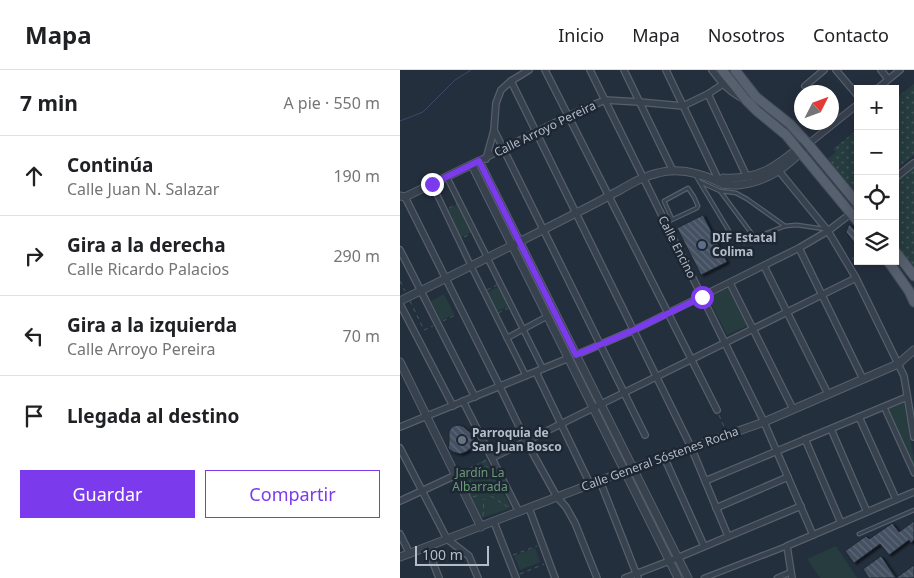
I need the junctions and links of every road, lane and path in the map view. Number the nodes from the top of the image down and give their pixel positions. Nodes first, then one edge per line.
1 (529, 70) edge
2 (545, 70) edge
3 (590, 70) edge
4 (624, 70) edge
5 (666, 70) edge
6 (712, 70) edge
7 (722, 70) edge
8 (735, 70) edge
9 (824, 70) edge
10 (836, 70) edge
11 (880, 70) edge
12 (900, 70) edge
13 (888, 79) junction
14 (511, 81) junction
15 (723, 84) junction
16 (806, 85) edge
17 (881, 85) edge
18 (854, 91) edge
19 (708, 94) junction
20 (605, 100) junction
21 (746, 100) junction
22 (639, 102) junction
23 (683, 106) junction
24 (854, 107) edge
25 (568, 116) junction
26 (839, 117) edge
27 (494, 130) junction
28 (823, 130) edge
29 (536, 132) junction
30 (809, 143) junction
31 (504, 150) junction
32 (800, 151) junction
33 (479, 162) junction
34 (914, 163) edge
35 (673, 171) junction
36 (779, 171) junction
37 (694, 172) junction
38 (899, 175) edge
39 (446, 177) junction
40 (747, 177) junction
41 (642, 178) junction
42 (699, 181) junction
43 (719, 181) junction
44 (432, 184) junction
45 (720, 191) junction
46 (609, 196) junction
47 (403, 197) edge
48 (854, 199) edge
49 (460, 203) junction
50 (444, 210) junction
51 (854, 211) edge
52 (577, 213) junction
53 (672, 219) junction
54 (665, 222) junction
55 (786, 226) junction
56 (543, 230) junction
57 (827, 230) junction
58 (474, 232) junction
59 (755, 238) junction
60 (458, 240) junction
61 (520, 242) junction
62 (512, 245) junction
63 (799, 248) junction
64 (400, 250) edge
65 (899, 256) edge
66 (487, 258) junction
67 (854, 258) edge
68 (847, 263) junction
69 (891, 265) edge
70 (471, 266) junction
71 (764, 266) junction
72 (914, 276) edge
73 (446, 278) junction
74 (856, 278) junction
75 (730, 283) junction
76 (500, 284) junction
77 (421, 290) junction
78 (484, 291) junction
79 (822, 295) junction
80 (702, 297) junction
81 (400, 302) edge
82 (914, 302) edge
83 (511, 306) junction
84 (787, 312) junction
85 (495, 314) junction
86 (668, 314) junction
87 (548, 316) junction
88 (522, 329) junction
89 (753, 329) junction
90 (634, 330) junction
91 (507, 338) junction
92 (725, 343) junction
93 (600, 345) junction
94 (914, 350) edge
95 (576, 355) junction
96 (569, 358) junction
97 (691, 360) junction
98 (400, 362) edge
99 (898, 364) junction
100 (543, 369) junction
101 (536, 372) junction
102 (526, 376) junction
103 (656, 376) junction
104 (863, 379) junction
105 (500, 386) junction
106 (624, 392) junction
107 (828, 394) junction
108 (475, 397) junction
109 (907, 397) junction
110 (464, 402) junction
111 (601, 404) junction
112 (453, 406) junction
113 (884, 407) junction
114 (593, 408) junction
115 (716, 410) joint
116 (792, 410) junction
117 (426, 417) junction
118 (859, 417) junction
119 (764, 422) junction
120 (560, 424) junction
121 (400, 427) edge
122 (831, 429) junction
123 (728, 434) junction
124 (645, 435) dead end
125 (914, 438) edge
126 (805, 439) junction
127 (526, 441) junction
128 (691, 447) junction
129 (400, 448) edge
130 (777, 451) junction
131 (664, 457) junction
132 (492, 458) junction
133 (632, 468) junction
134 (625, 471) junction
135 (914, 473) edge
136 (456, 475) junction
137 (788, 477) junction
138 (600, 481) junction
139 (705, 481) junction
140 (590, 484) junction
141 (486, 486) dead end
142 (498, 486) dead end
143 (480, 488) dead end
144 (491, 489) dead end
145 (423, 490) junction
146 (914, 492) edge
147 (479, 495) dead end
148 (491, 496) dead end
149 (473, 497) dead end
150 (557, 498) junction
151 (484, 499) dead end
152 (896, 499) junction
153 (400, 501) edge
154 (801, 506) junction
155 (508, 507) dead end
156 (529, 508) junction
157 (716, 508) junction
158 (914, 510) edge
159 (519, 512) junction
160 (867, 512) junction
161 (483, 516) dead end
162 (494, 522) junction
163 (841, 523) junction
164 (481, 527) junction
165 (400, 534) edge
166 (813, 534) junction
167 (859, 534) dead end
168 (728, 536) junction
169 (448, 539) junction
170 (542, 544) junction
171 (704, 546) junction
172 (787, 546) junction
173 (427, 547) junction
174 (410, 554) junction
175 (400, 557) edge
176 (508, 557) junction
177 (677, 558) junction
178 (670, 561) junction
179 (549, 562) junction
180 (792, 575) edge
181 (637, 576) edge
182 (515, 577) edge
183 (439, 578) edge
184 (478, 578) edge
185 (555, 578) edge
186 (597, 578) edge
187 (625, 578) edge
188 (678, 578) edge
189 (688, 578) edge
190 (704, 578) edge
191 (777, 578) edge

1 - 14 street
2 - 25 street
3 - 20 street, Calle Encino
4 - 22 street
5 - 23 street
6 - 15 street
7 - 21 main road
8 - 30 main road
9 - 16 street
10 - 18 street
11 - 13 street
12 - 13 street
13 - 17 street
14 - 27 street
14 - 29 street
15 - 19 street
15 - 21 street
19 - 23 street
19 - 40 street
20 - 22 street, Calle Arroyo Pereira
20 - 25 street, Calle Arroyo Pereira
20 - 41 street, Calle Encino
21 - 32 main road
22 - 23 street, Calle Arroyo Pereira
22 - 35 street
23 - 43 street
24 - 26 street
25 - 29 street, Calle Arroyo Pereira
25 - 46 street
27 - 31 street
27 - 33 street
28 - 30 street
29 - 31 street, Calle Arroyo Pereira
29 - 52 street
30 - 32 street
30 - 48 main road
31 - 33 street, Calle Arroyo Pereira
31 - 56 street
32 - 36 street
32 - 40 street
32 - 51 main road
33 - 39 street, Calle Arroyo Pereira
33 - 61 street
33 - 62 street
34 - 38 street
35 - 37 street
35 - 41 street
36 - 43 street
36 - 57 street
37 - 42 lane
37 - 43 street
39 - 44 street, Calle Arroyo Pereira
39 - 49 street
40 - 43 street
41 - 46 street
41 - 54 street, Calle Encino
42 - 45 lane
42 - 59 lane
44 - 47 street, Calle Arroyo Pereira
44 - 50 street
45 - 55 lane
45 - 59 lane
46 - 52 street
46 - 86 street
47 - 73 street
49 - 50 path
49 - 58 street
50 - 60 street
51 - 57 street
52 - 56 street
52 - 90 street
53 - 53 lane
53 - 54 lane
54 - 80 street, Calle Encino
55 - 57 lane
55 - 59 lane
56 - 61 street
56 - 93 street
57 - 63 street
57 - 68 street
58 - 60 path
58 - 66 street
60 - 70 street
61 - 62 street
61 - 95 street
62 - 66 street
62 - 87 street
63 - 71 street
63 - 79 street
64 - 77 street
65 - 72 main road
66 - 70 street
66 - 76 street
67 - 68 path
68 - 74 street
69 - 82 main road
70 - 73 street
70 - 78 street
71 - 75 street
71 - 84 street
73 - 77 street
73 - 105 street
74 - 79 street
74 - 99 street
75 - 80 street
75 - 89 street
76 - 78 path
76 - 83 street
77 - 81 street
77 - 108 street
78 - 85 street
79 - 84 street
79 - 104 street
80 - 86 street
80 - 92 street, Calle Encino
81 - 112 street
83 - 85 path
83 - 88 street
84 - 89 street
84 - 107 street
85 - 91 street
86 - 90 street
86 - 97 street
87 - 88 street
87 - 96 street
88 - 91 street
88 - 100 street
89 - 92 street
89 - 116 street
90 - 93 street
90 - 103 street
91 - 102 street
92 - 97 street
92 - 119 street, Calle Encino
93 - 95 street
93 - 106 street
94 - 99 street, Calle General Sóstenes Rocha
95 - 111 street
96 - 100 street
96 - 114 street
97 - 103 street
97 - 115 street
98 - 117 street
99 - 104 street, Calle General Sóstenes Rocha
99 - 109 street
100 - 101 street
101 - 102 street
101 - 120 street
102 - 105 street
103 - 106 street
103 - 128 street
104 - 107 street, Calle General Sóstenes Rocha
105 - 108 street
105 - 127 street
106 - 111 street
106 - 124 street
107 - 116 street, Calle General Sóstenes Rocha
108 - 110 street
109 - 113 street
109 - 125 street
110 - 112 street
110 - 132 street
111 - 114 street
111 - 133 street
112 - 117 street
113 - 118 street
113 - 135 street
114 - 120 street
114 - 134 street
115 - 123 path
116 - 119 street, Calle General Sóstenes Rocha
117 - 121 street
117 - 136 street
118 - 122 street
118 - 152 street
119 - 123 street, Calle General Sóstenes Rocha
119 - 130 street, Calle Encino
120 - 127 street
120 - 140 street
122 - 126 street
122 - 160 street
123 - 128 street, Calle General Sóstenes Rocha
126 - 130 street
126 - 163 street
127 - 132 street
127 - 150 street
128 - 131 street, Calle General Sóstenes Rocha
128 - 139 street
129 - 145 street
130 - 137 street, Calle Encino
130 - 139 street
131 - 133 street, Calle General Sóstenes Rocha
131 - 171 street
132 - 136 path
132 - 159 street
133 - 134 street, Calle General Sóstenes Rocha
133 - 177 street
134 - 138 street, Calle General Sóstenes Rocha
134 - 178 street
136 - 145 street
136 - 164 street
137 - 154 street, Calle Encino
137 - 157 street
138 - 140 street, Calle General Sóstenes Rocha
138 - 181 street
139 - 157 street
140 - 150 street, Calle General Sóstenes Rocha
141 - 143 path
142 - 144 path
145 - 153 street
145 - 169 street
146 - 152 street
147 - 149 path
148 - 155 path
150 - 156 street, Calle General Sóstenes Rocha
150 - 186 street
151 - 161 path
152 - 160 street
154 - 166 street, Calle Encino
154 - 168 street
156 - 159 street, Calle General Sóstenes Rocha
156 - 170 street
157 - 168 street
158 - 167 lane
159 - 162 street, Calle General Sóstenes Rocha
160 - 163 street
162 - 164 street, Calle General Sóstenes Rocha
162 - 176 street
163 - 166 street
164 - 169 street, Calle General Sóstenes Rocha
165 - 174 street
166 - 172 street
168 - 171 street
169 - 173 street, Calle General Sóstenes Rocha
169 - 184 street
170 - 176 path
170 - 179 street
171 - 177 street
172 - 180 street
172 - 190 street
173 - 174 street, Calle General Sóstenes Rocha
173 - 183 street
174 - 175 street, Calle General Sóstenes Rocha
176 - 182 street
177 - 178 street
177 - 189 street
178 - 181 street
178 - 188 street
179 - 182 path
179 - 185 street
180 - 191 street
181 - 187 street

